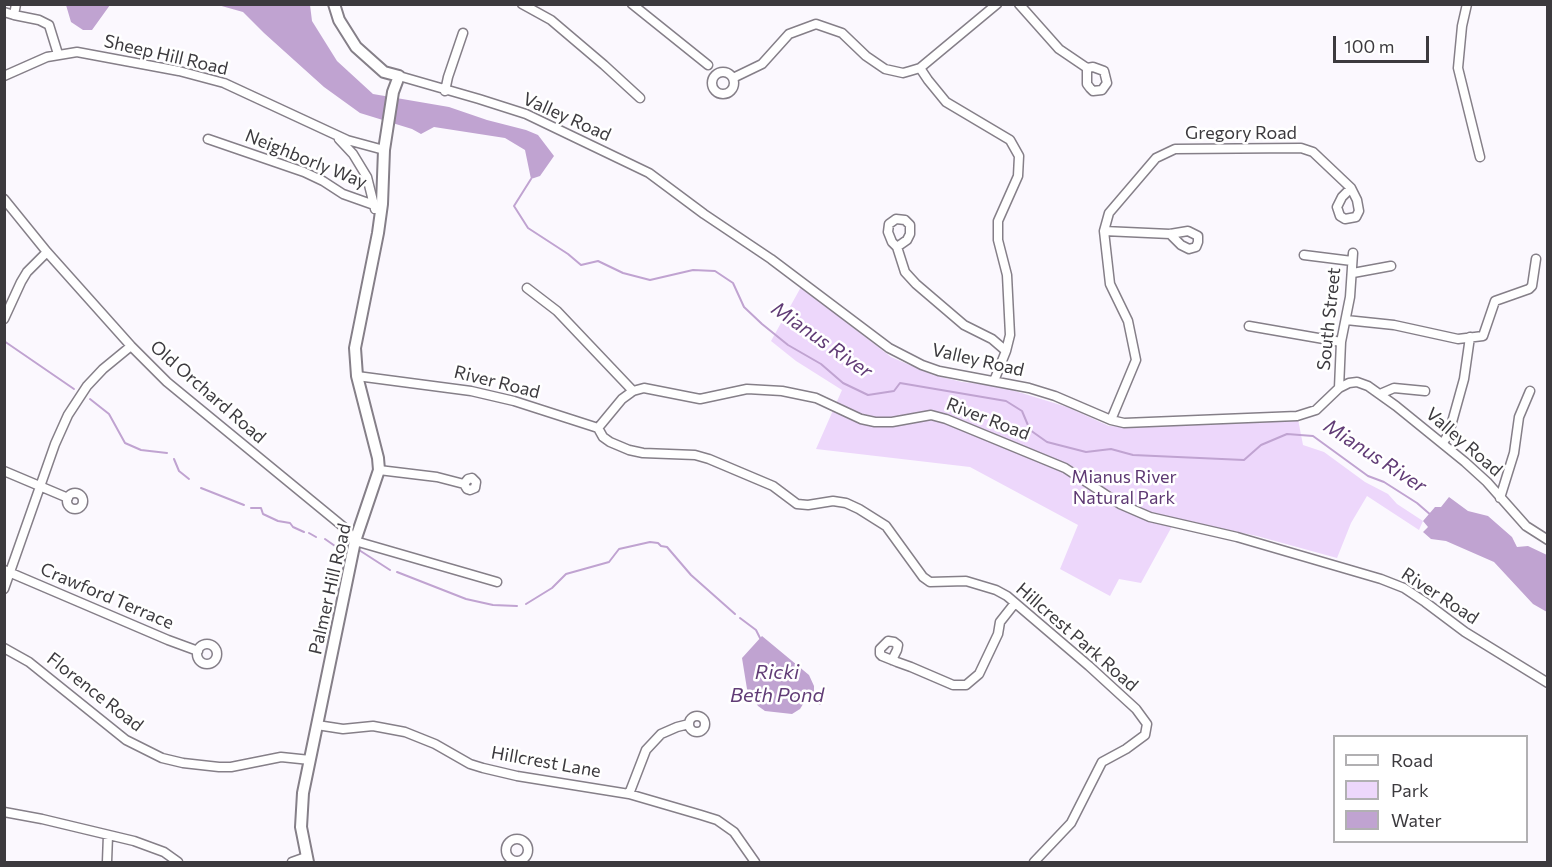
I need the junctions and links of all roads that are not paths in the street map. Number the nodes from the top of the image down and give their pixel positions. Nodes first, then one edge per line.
1 (16, 4) edge
2 (334, 4) edge
3 (522, 4) edge
4 (632, 4) edge
5 (997, 4) edge
6 (1019, 4) edge
7 (1467, 4) edge
8 (9, 14) edge
9 (463, 33) dead end
10 (58, 54) junction
11 (708, 65) dead end
12 (920, 68) junction
13 (1087, 68) dead end
14 (4, 76) edge
15 (399, 76) junction
16 (733, 78) dead end
17 (445, 91) junction
18 (640, 98) dead end
19 (335, 134) junction
20 (208, 140) dead end
21 (384, 150) junction
22 (1480, 156) dead end
23 (1351, 188) dead end
24 (4, 199) edge
25 (374, 205) junction
26 (380, 222) junction
27 (1104, 231) junction
28 (1170, 234) dead end
29 (897, 248) dead end
30 (47, 252) junction
31 (1304, 255) dead end
32 (1536, 259) dead end
33 (1391, 266) dead end
34 (1353, 273) junction
35 (527, 288) dead end
36 (4, 319) edge
37 (1346, 320) junction
38 (1249, 326) dead end
39 (1470, 337) junction
40 (1341, 342) junction
41 (131, 346) junction
42 (1006, 351) junction
43 (357, 376) junction
44 (994, 381) junction
45 (1339, 388) junction
46 (633, 391) junction
47 (1425, 391) dead end
48 (1530, 391) dead end
49 (1380, 394) junction
50 (1111, 420) junction
51 (598, 428) junction
52 (1443, 443) junction
53 (379, 470) junction
54 (4, 471) edge
55 (464, 484) dead end
56 (41, 487) junction
57 (68, 498) dead end
58 (1500, 498) junction
59 (1548, 540) edge
60 (355, 541) junction
61 (8, 571) edge
62 (497, 582) dead end
63 (4, 589) edge
64 (1015, 603) junction
65 (4, 648) edge
66 (198, 651) dead end
67 (892, 660) dead end
68 (1548, 683) edge
69 (689, 724) dead end
70 (317, 725) junction
71 (310, 760) junction
72 (629, 794) junction
73 (4, 812) edge
74 (108, 835) junction
75 (307, 860) edge
76 (107, 862) edge
77 (178, 862) edge
78 (292, 862) edge
79 (755, 862) edge
80 (1034, 862) edge

1 - 8 street
2 - 15 main road, Valley Road
3 - 18 street
4 - 11 street
5 - 12 street
6 - 13 street
7 - 22 street
8 - 10 street
9 - 17 street
10 - 14 street, Sheep Hill Road
10 - 19 street, Sheep Hill Road
12 - 16 street
12 - 42 street
15 - 17 street, Valley Road
15 - 21 main road, Palmer Hill Road
17 - 44 street, Valley Road
19 - 21 street, Sheep Hill Road
19 - 25 street
20 - 25 street, Neighborly Way
21 - 26 main road, Palmer Hill Road
23 - 27 street, Gregory Road
24 - 30 street, Old Orchard Road
25 - 26 street, Neighborly Way
26 - 43 main road, Palmer Hill Road
27 - 28 street
27 - 50 street
29 - 42 street
30 - 36 street
30 - 41 street, Old Orchard Road
31 - 34 street, South Street
32 - 39 street
33 - 34 street
34 - 37 street, South Street
35 - 46 street
37 - 39 street
37 - 40 street, South Street
38 - 40 street
39 - 52 street
40 - 45 street, South Street
41 - 56 street
41 - 60 street, Old Orchard Road
42 - 44 street
43 - 51 street, River Road
43 - 53 main road, Palmer Hill Road
44 - 50 street, Valley Road
45 - 49 street, Valley Road
45 - 50 street, Valley Road
46 - 51 street
46 - 68 street, River Road
47 - 49 street
48 - 58 street
49 - 52 street, Valley Road
51 - 64 street, Hillcrest Park Road
52 - 58 street, Valley Road
53 - 55 street
53 - 60 main road, Palmer Hill Road
54 - 56 street
56 - 57 street
56 - 61 street
58 - 59 street, Valley Road
60 - 62 street
60 - 70 main road, Palmer Hill Road
61 - 63 street
61 - 66 street, Crawford Terrace
64 - 67 street
64 - 80 street, Hillcrest Park Road
65 - 71 street, Florence Road
69 - 72 street
70 - 71 main road, Palmer Hill Road
70 - 72 street, Hillcrest Lane
71 - 75 main road, Palmer Hill Road
72 - 79 street, Hillcrest Lane
73 - 74 street
74 - 76 street
74 - 77 street
75 - 78 street

